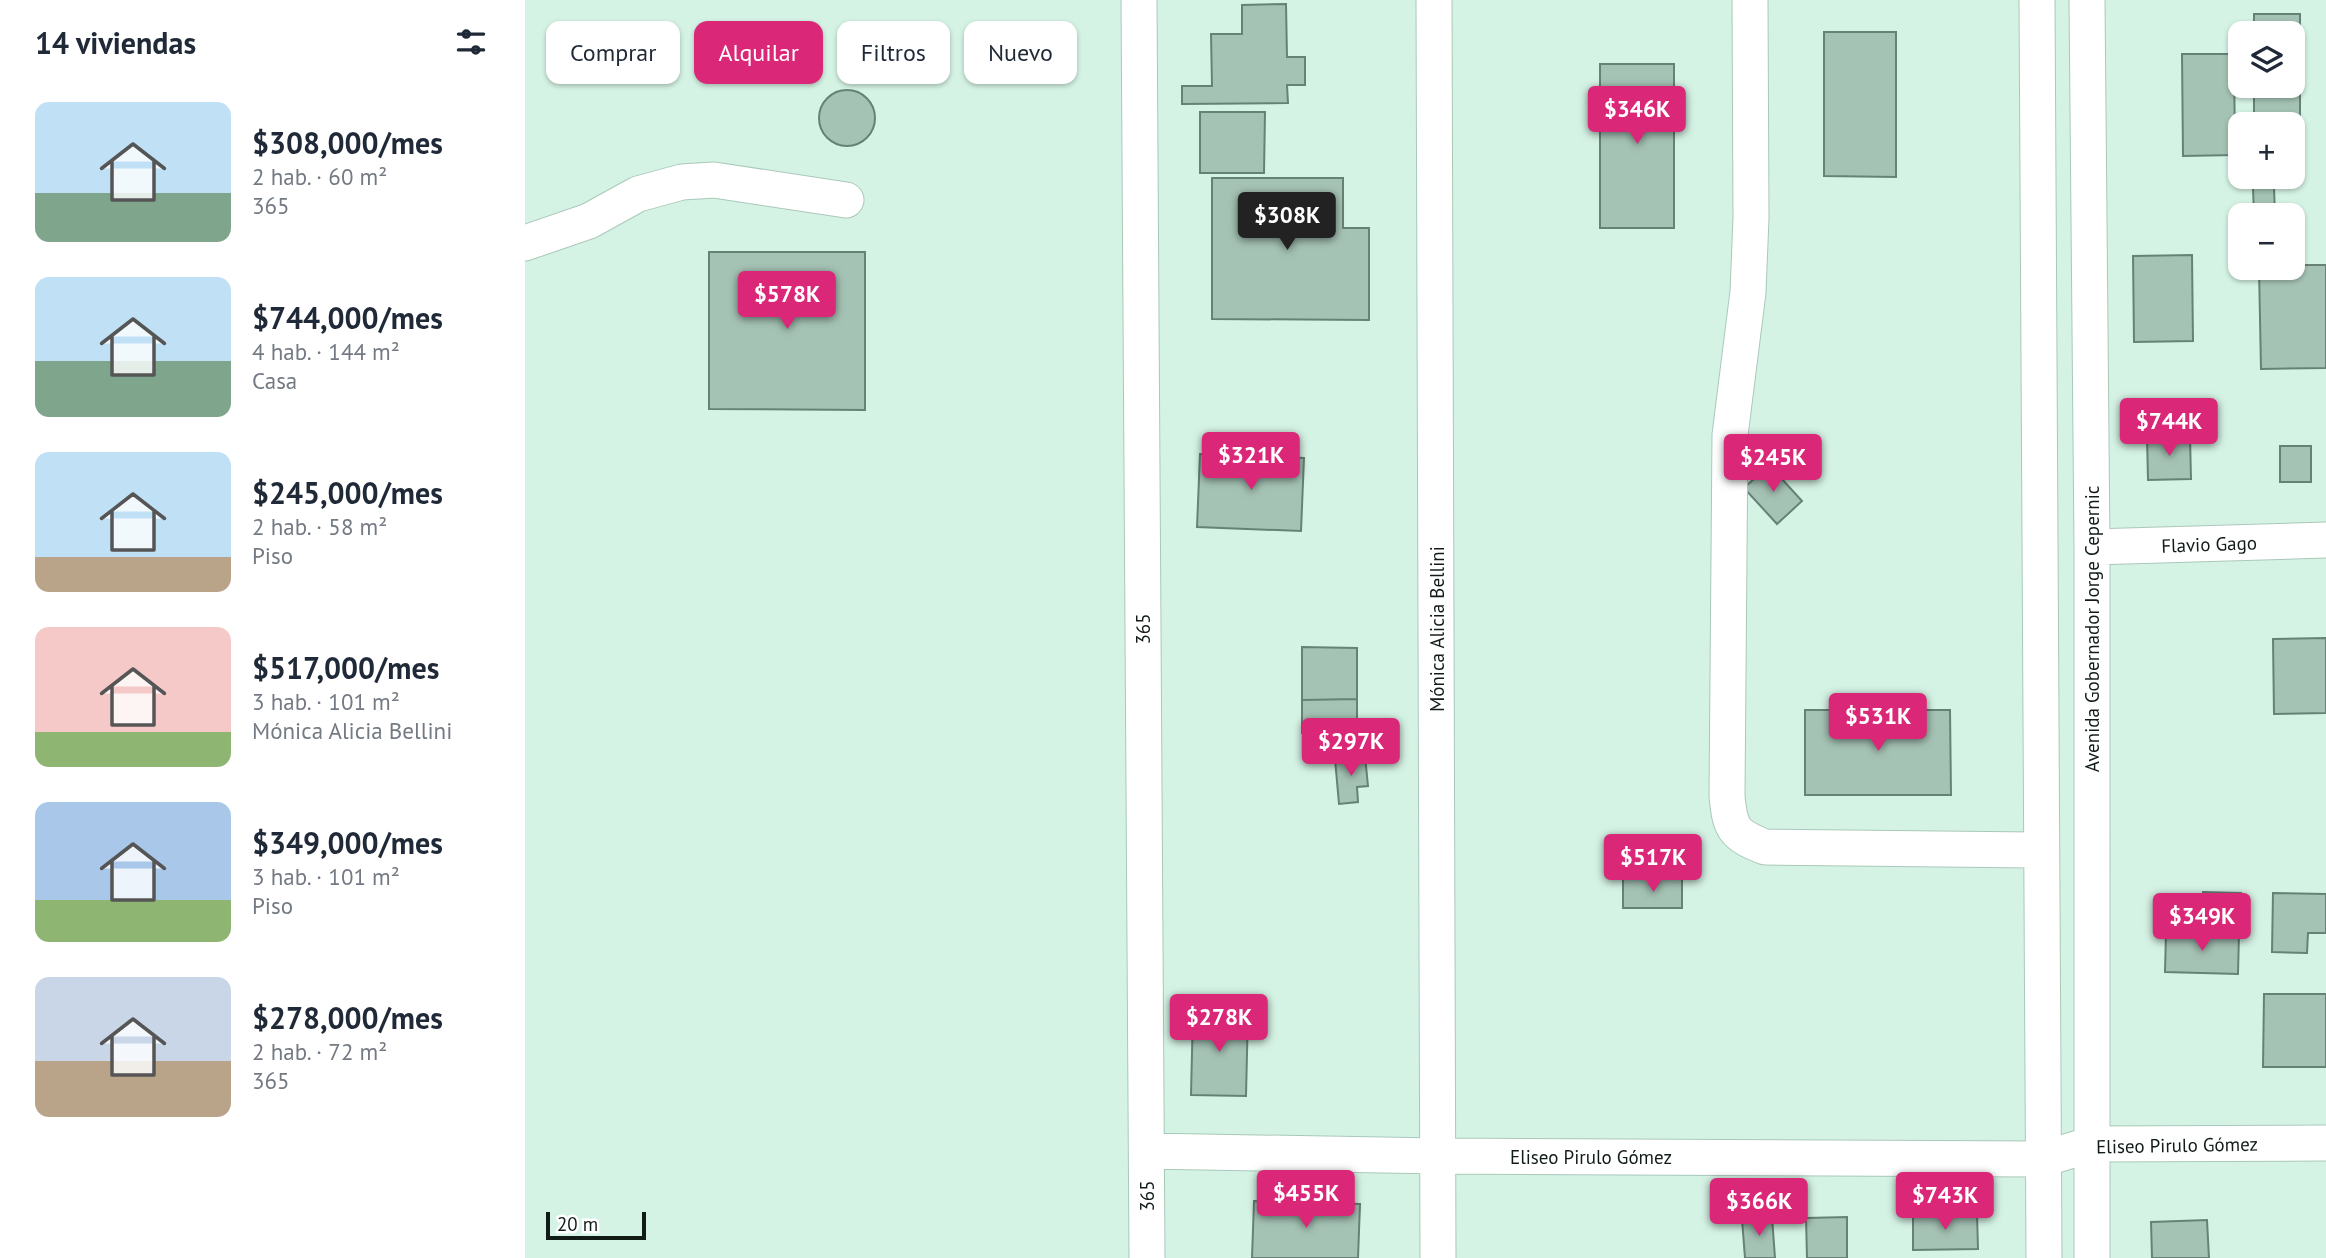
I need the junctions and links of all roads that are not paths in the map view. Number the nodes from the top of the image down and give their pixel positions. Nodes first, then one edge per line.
1 (1139, 0) edge
2 (1434, 0) edge
3 (1750, 0) edge
4 (2037, 0) edge
5 (2087, 0) edge
6 (846, 200) dead end
7 (525, 243) edge
8 (2326, 540) edge
9 (2092, 547) junction
10 (2041, 850) junction
11 (2326, 1143) edge
12 (2092, 1144) junction
13 (1147, 1151) junction
14 (1439, 1156) junction
15 (2043, 1159) junction
16 (1147, 1258) edge
17 (1438, 1258) edge
18 (2044, 1258) edge
19 (2092, 1258) edge

1 - 13 street, 365
2 - 14 street, Mónica Alicia Bellini
3 - 10 street
4 - 10 street
5 - 9 street, Avenida Gobernador Jorge Cepernic
6 - 7 street
8 - 9 street, Flavio Gago
9 - 12 street, Avenida Gobernador Jorge Cepernic
10 - 15 street
11 - 12 street, Eliseo Pirulo Gómez
12 - 15 street, Eliseo Pirulo Gómez
12 - 19 street, Avenida Gobernador Jorge Cepernic
13 - 14 street, Eliseo Pirulo Gómez
13 - 16 street, 365
14 - 15 street, Eliseo Pirulo Gómez
14 - 17 street, Mónica Alicia Bellini
15 - 18 street

